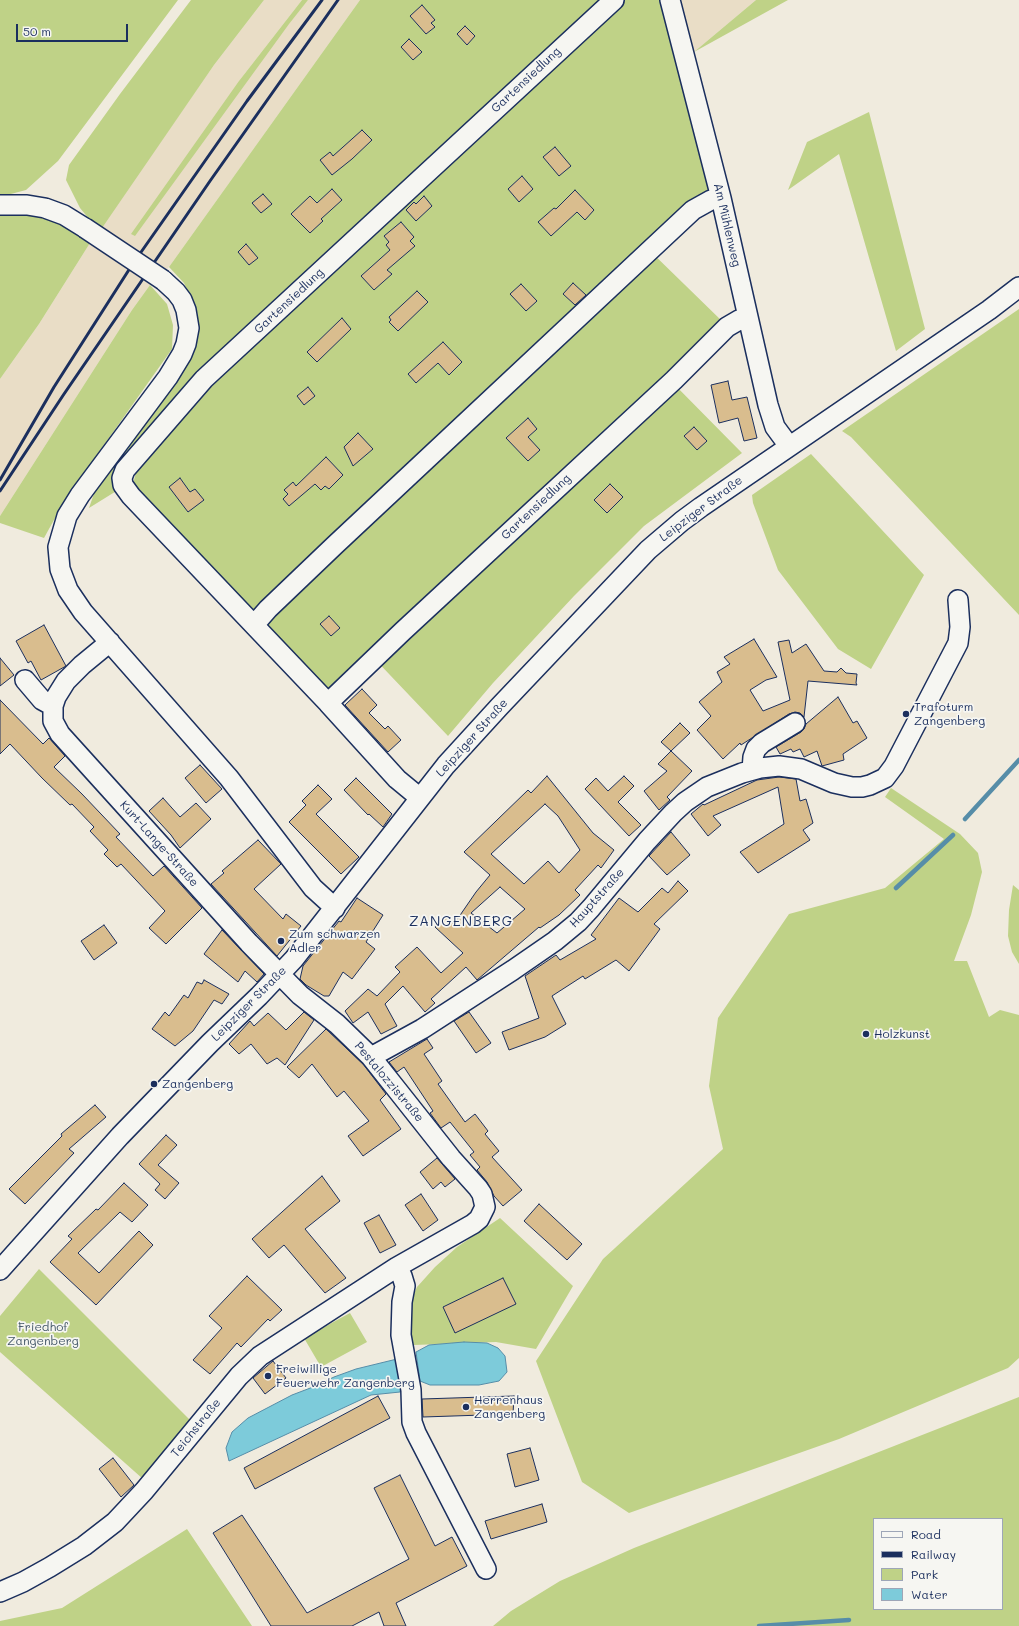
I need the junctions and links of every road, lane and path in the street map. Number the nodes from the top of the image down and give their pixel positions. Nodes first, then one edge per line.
1 (614, 0) edge
2 (670, 0) edge
3 (721, 198) junction
4 (0, 205) edge
5 (1019, 287) edge
6 (748, 317) junction
7 (789, 446) junction
8 (958, 600) dead end
9 (254, 625) junction
10 (110, 642) junction
11 (25, 680) dead end
12 (328, 703) junction
13 (53, 706) junction
14 (795, 723) dead end
15 (752, 770) junction
16 (420, 798) junction
17 (335, 908) junction
18 (280, 975) junction
19 (371, 1057) junction
20 (484, 1200) joint
21 (397, 1267) junction
22 (0, 1270) edge
23 (486, 1569) dead end
24 (0, 1592) edge

1 - 9 street, Gartensiedlung
2 - 3 street, Am Mühlenweg
3 - 6 street, Am Mühlenweg
3 - 9 street
4 - 10 street, bridge
5 - 7 street, Leipziger Straße
6 - 7 street, Am Mühlenweg
6 - 12 street, Gartensiedlung
7 - 16 street, Leipziger Straße
8 - 15 street, Hauptstraße
9 - 12 street, Gartensiedlung
10 - 13 street
10 - 17 street
11 - 13 street
12 - 16 street, Gartensiedlung
13 - 18 street, Kurt-Lange-Straße
14 - 15 street
15 - 19 street, Hauptstraße
16 - 17 street, Leipziger Straße
17 - 18 street, Leipziger Straße
18 - 19 street, Pestalozzistraße
18 - 22 street, Leipziger Straße
19 - 20 street, Pestalozzistraße
20 - 21 street, Teichstraße
21 - 23 street
21 - 24 street, Teichstraße

